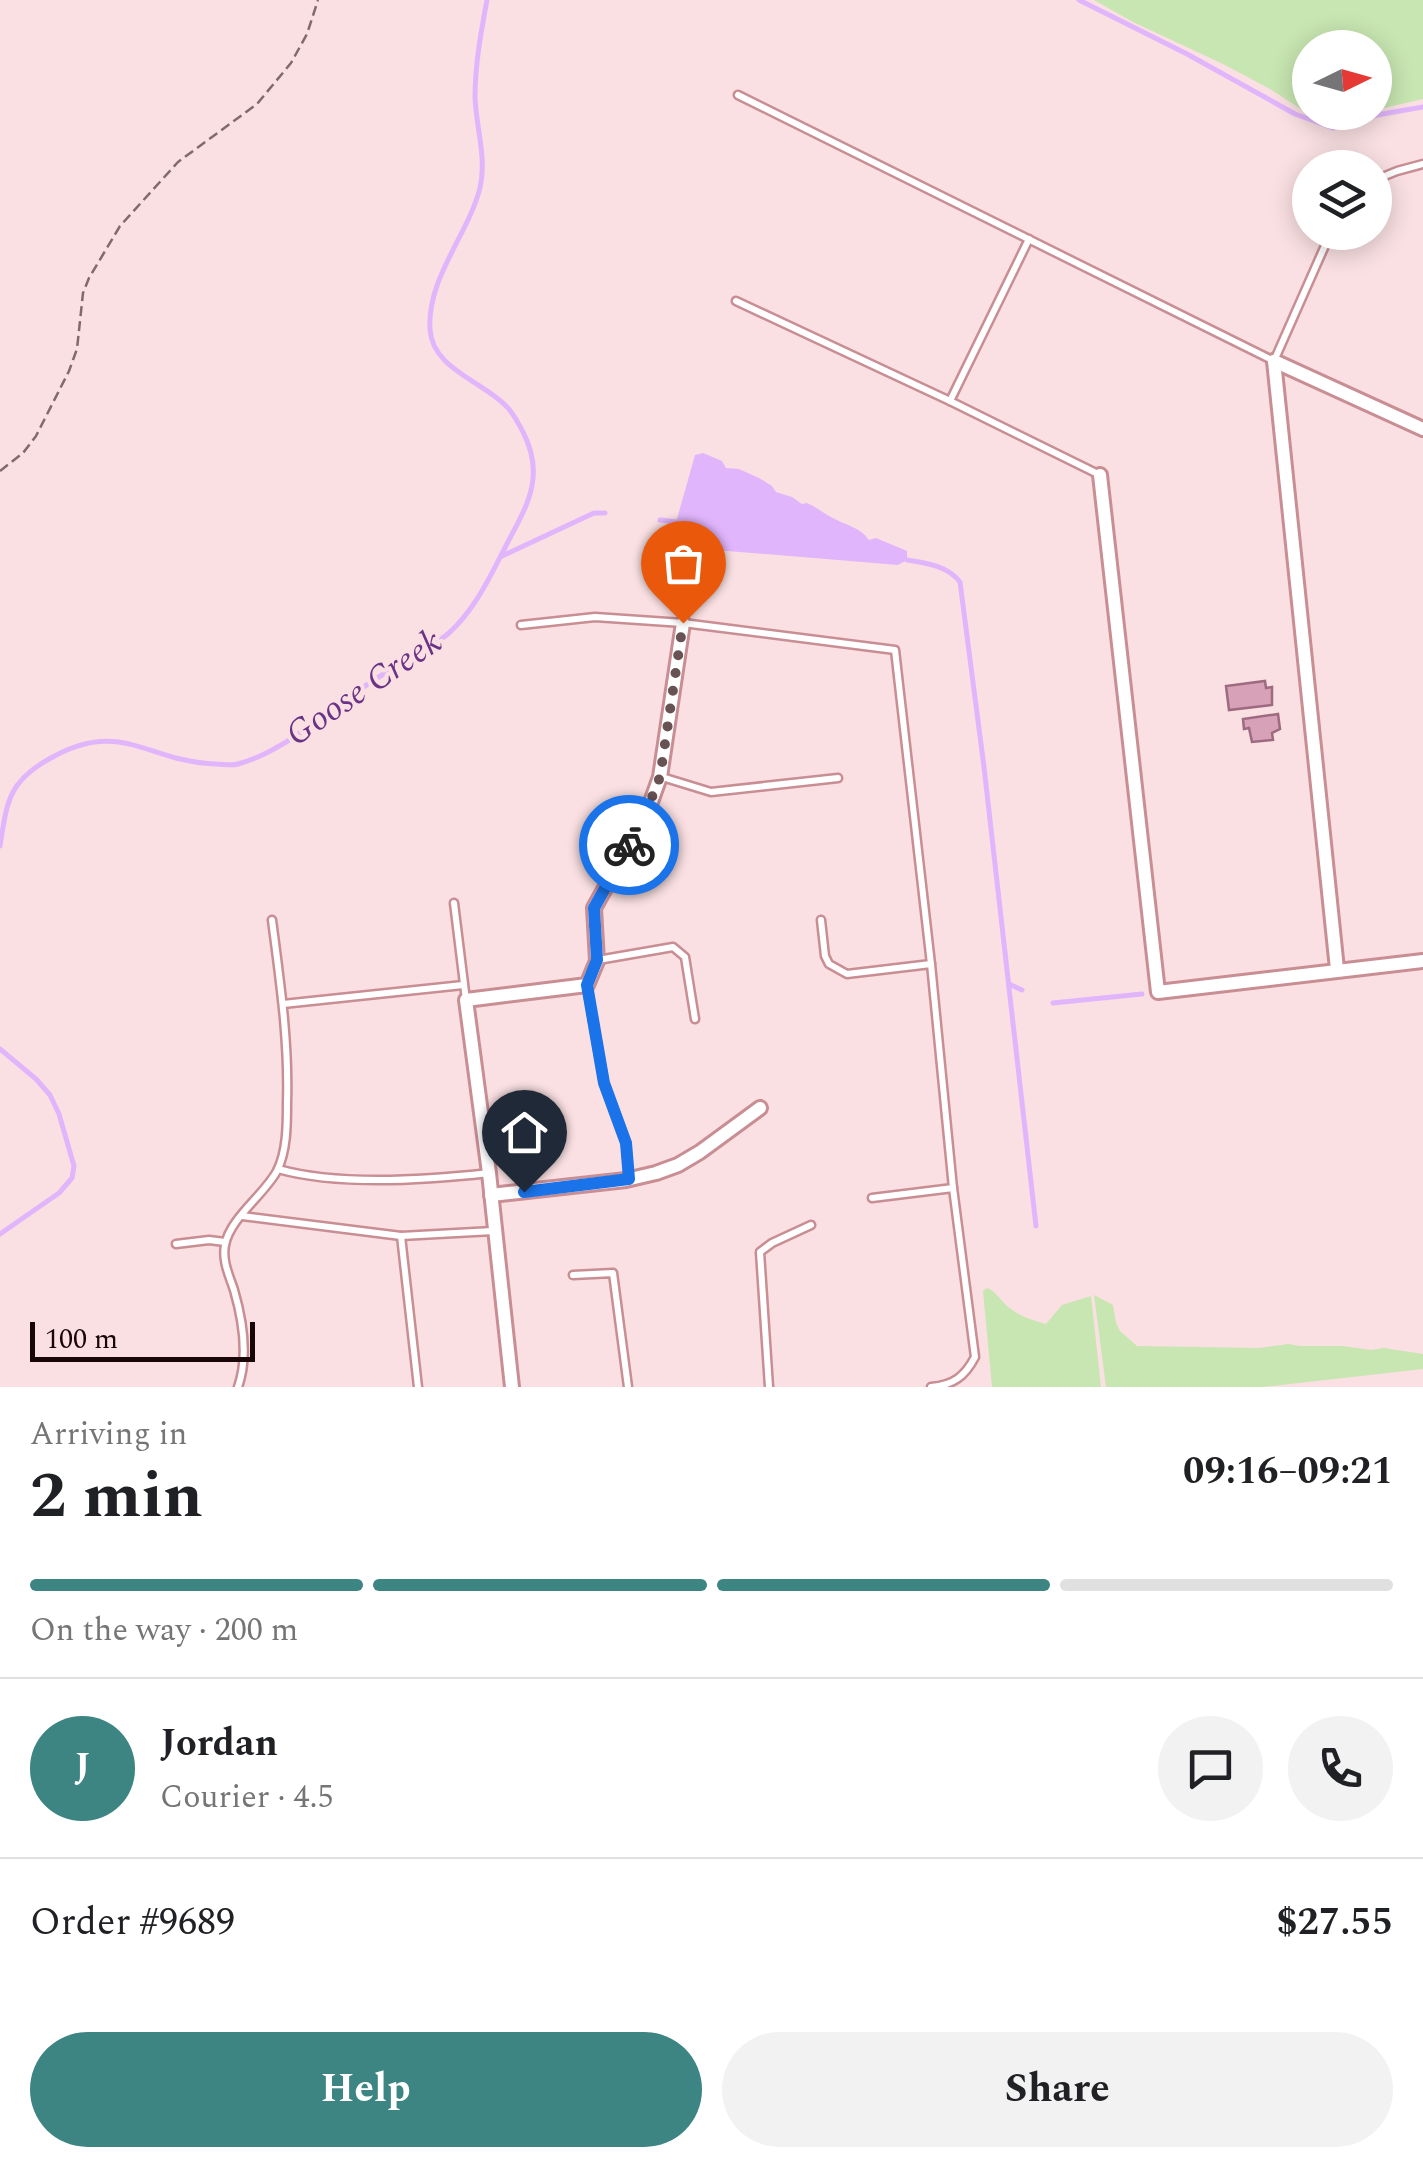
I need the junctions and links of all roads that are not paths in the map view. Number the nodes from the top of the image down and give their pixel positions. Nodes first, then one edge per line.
1 (738, 95) dead end
2 (1423, 164) edge
3 (1392, 173) edge
4 (1029, 239) junction
5 (1323, 250) edge
6 (736, 301) dead end
7 (1274, 360) junction
8 (950, 401) junction
9 (1423, 430) edge
10 (1100, 475) joint
11 (683, 623) junction
12 (522, 625) dead end
13 (660, 777) junction
14 (838, 778) dead end
15 (454, 904) dead end
16 (272, 920) dead end
17 (821, 920) dead end
18 (597, 960) junction
19 (1423, 960) edge
20 (931, 964) junction
21 (1338, 969) junction
22 (463, 985) junction
23 (587, 985) junction
24 (466, 1000) junction
25 (283, 1004) junction
26 (695, 1018) dead end
27 (760, 1108) dead end
28 (278, 1169) junction
29 (489, 1173) junction
30 (629, 1179) junction
31 (953, 1188) junction
32 (490, 1195) junction
33 (872, 1198) dead end
34 (241, 1216) junction
35 (811, 1224) dead end
36 (494, 1230) junction
37 (401, 1236) junction
38 (225, 1242) junction
39 (176, 1244) dead end
40 (573, 1275) dead end
41 (238, 1387) edge
42 (418, 1387) edge
43 (512, 1387) edge
44 (628, 1387) edge
45 (769, 1387) edge
46 (931, 1387) edge

1 - 4 lane
2 - 3 lane
4 - 7 lane
4 - 8 lane
5 - 7 lane
6 - 8 lane
7 - 9 street
7 - 21 street
8 - 10 lane
10 - 21 street
11 - 12 lane
11 - 13 street
11 - 20 lane
13 - 14 lane
13 - 18 street
15 - 22 lane
16 - 25 lane
17 - 20 lane
18 - 23 street
18 - 26 lane
19 - 21 street
20 - 31 lane
22 - 24 lane
22 - 25 lane
23 - 24 street
23 - 30 lane
24 - 29 street
25 - 28 lane
27 - 30 street
28 - 29 lane
28 - 34 lane
29 - 32 street
30 - 32 street
31 - 33 lane
31 - 46 lane
32 - 36 street
34 - 37 lane
34 - 38 lane
35 - 45 lane
36 - 37 lane
36 - 43 street
37 - 42 lane
38 - 39 lane
38 - 41 lane
40 - 44 lane

